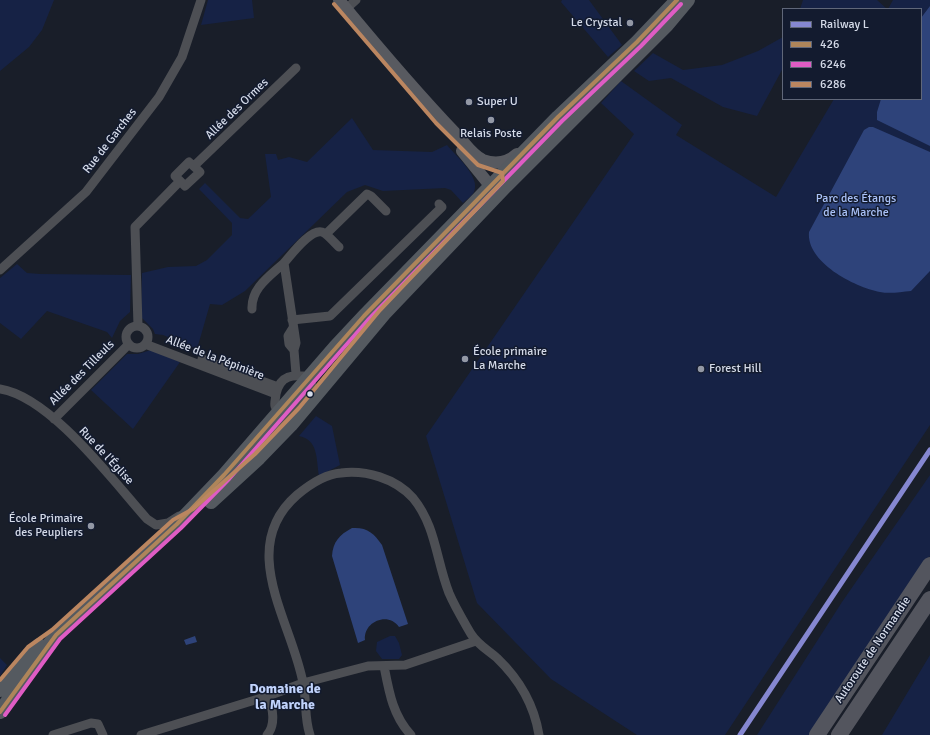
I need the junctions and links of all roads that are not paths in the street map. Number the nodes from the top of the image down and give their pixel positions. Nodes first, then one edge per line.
1 (201, 0) edge
2 (356, 0) edge
3 (677, 0) edge
4 (688, 0) edge
5 (342, 4) edge
6 (296, 68) dead end
7 (440, 119) junction
8 (535, 140) junction
9 (492, 163) junction
10 (508, 176) junction
11 (494, 191) junction
12 (439, 204) dead end
13 (386, 211) dead end
14 (326, 234) junction
15 (339, 247) dead end
16 (284, 263) junction
17 (0, 270) edge
18 (252, 309) dead end
19 (292, 324) junction
20 (138, 326) junction
21 (146, 342) junction
22 (128, 344) junction
23 (302, 376) junction
24 (0, 389) edge
25 (277, 391) junction
26 (54, 419) junction
27 (285, 419) junction
28 (193, 508) junction
29 (177, 524) junction
30 (930, 565) edge
31 (930, 598) edge
32 (56, 635) junction
33 (476, 641) junction
34 (384, 666) junction
35 (303, 683) junction
36 (0, 690) edge
37 (268, 696) junction
38 (0, 712) edge
39 (53, 735) edge
40 (103, 735) edge
41 (141, 735) edge
42 (267, 735) edge
43 (310, 735) edge
44 (411, 735) edge
45 (539, 735) edge
46 (817, 735) edge
47 (839, 735) edge

1 - 17 street, Rue de Garches
2 - 5 street
3 - 8 main road
4 - 10 main road
5 - 7 street
6 - 20 street, Allée des Ormes
7 - 9 street
7 - 11 street
8 - 9 street
8 - 10 main road
9 - 10 street
10 - 11 main road
11 - 23 main road
11 - 27 main road
12 - 19 street
13 - 14 street
14 - 15 street
14 - 16 street
16 - 18 street
16 - 19 street
19 - 23 street
20 - 21 street
20 - 22 street
21 - 22 street
21 - 25 street, Allée de la Pépinière
22 - 26 street, Allée des Tilleuls
23 - 25 street
23 - 27 main road
24 - 26 street, Rue de l'Église
25 - 27 street
26 - 28 street, Rue de l'Église
27 - 28 main road
27 - 29 main road
28 - 29 main road
29 - 32 main road
30 - 46 highway, Autoroute de Normandie
31 - 47 highway, Autoroute de Normandie
32 - 36 main road
32 - 38 main road
33 - 34 street
33 - 35 street
33 - 45 street
34 - 35 street
34 - 44 street
35 - 37 street
35 - 43 street
37 - 41 street
37 - 42 street
39 - 40 street

